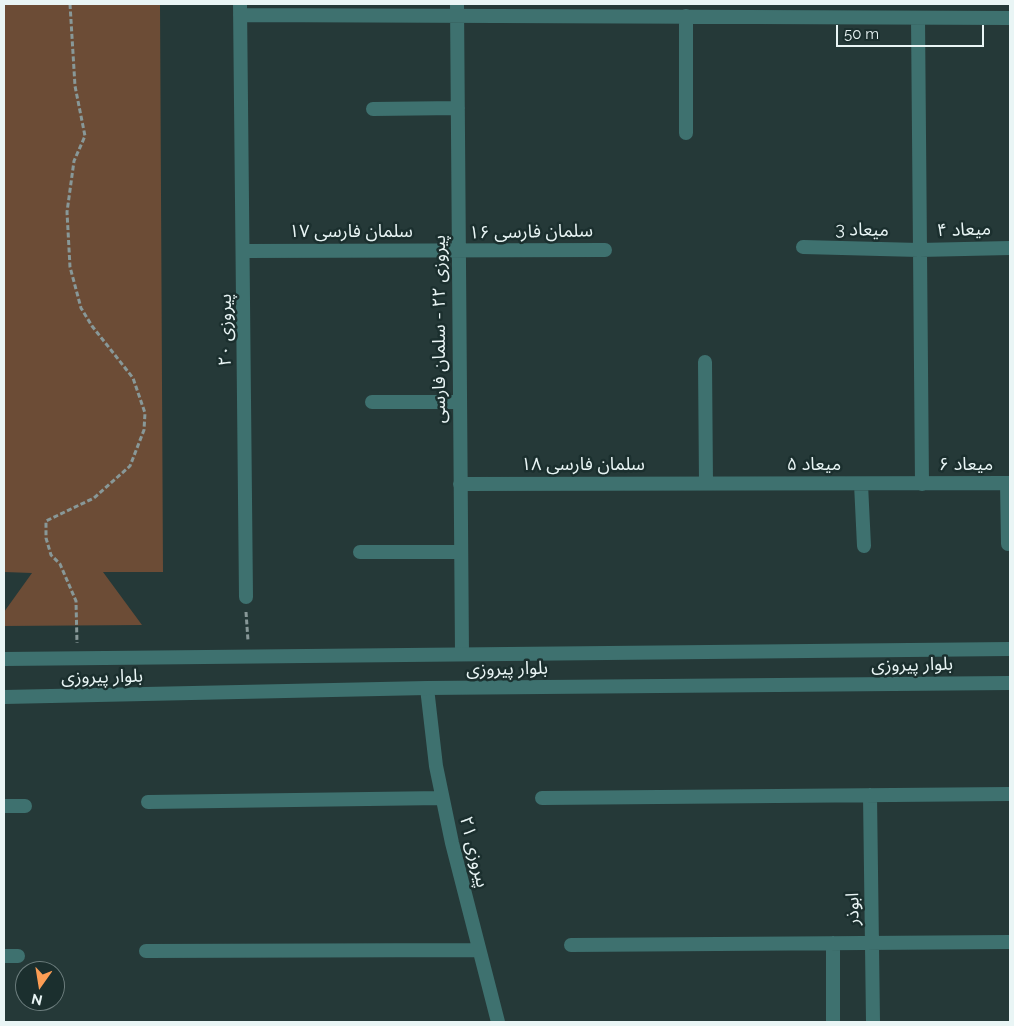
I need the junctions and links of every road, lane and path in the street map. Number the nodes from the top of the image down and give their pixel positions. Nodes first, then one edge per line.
1 (70, 4) edge
2 (240, 9) edge
3 (457, 9) edge
4 (716, 10) edge
5 (686, 16) junction
6 (918, 18) junction
7 (1010, 18) edge
8 (458, 108) junction
9 (373, 109) dead end
10 (686, 133) dead end
11 (804, 247) dead end
12 (1010, 248) edge
13 (244, 250) junction
14 (605, 250) dead end
15 (919, 250) junction
16 (459, 251) junction
17 (705, 362) dead end
18 (372, 402) dead end
19 (460, 402) junction
20 (1009, 483) edge
21 (460, 484) junction
22 (706, 484) junction
23 (861, 484) junction
24 (922, 484) junction
25 (1008, 544) dead end
26 (864, 546) dead end
27 (360, 552) dead end
28 (461, 552) junction
29 (246, 597) joint
30 (1010, 649) edge
31 (462, 654) junction
32 (248, 656) junction
33 (77, 658) junction
34 (4, 659) edge
35 (1010, 683) edge
36 (427, 688) junction
37 (4, 697) edge
38 (1010, 794) edge
39 (870, 795) junction
40 (442, 798) junction
41 (542, 798) dead end
42 (148, 802) dead end
43 (4, 806) edge
44 (25, 806) dead end
45 (1010, 942) edge
46 (833, 943) junction
47 (872, 943) junction
48 (571, 945) dead end
49 (479, 950) junction
50 (146, 951) dead end
51 (4, 956) edge
52 (18, 956) dead end
53 (498, 1022) edge
54 (833, 1022) edge
55 (873, 1022) edge

1 - 33 path
2 - 3 street
2 - 13 street, پیروزی ۲۰
3 - 5 street
3 - 8 street, پیروزی ۲۲ - سلمان فارسی
4 - 5 street
4 - 6 street
5 - 10 street
6 - 7 street
6 - 15 street
8 - 9 street
8 - 16 street, پیروزی ۲۲ - سلمان فارسی
11 - 15 street, میعاد 3
12 - 15 street, میعاد ۴
13 - 16 street, سلمان فارسی ۱۷
13 - 29 street, پیروزی ۲۰
14 - 16 street, سلمان فارسی ۱۶
15 - 24 street
16 - 19 street, پیروزی ۲۲ - سلمان فارسی
17 - 22 street
18 - 19 street
19 - 21 street, پیروزی ۲۲ - سلمان فارسی
20 - 24 street, میعاد ۶
20 - 25 street
21 - 22 street, سلمان فارسی ۱۸
21 - 28 street, پیروزی ۲۲ - سلمان فارسی
22 - 23 street, میعاد ۵
23 - 24 street, میعاد ۵
23 - 26 street
27 - 28 street
28 - 31 street, پیروزی ۲۲ - سلمان فارسی
29 - 32 path
30 - 31 street, بلوار پیروزی
31 - 32 street, بلوار پیروزی
32 - 33 street, بلوار پیروزی
33 - 34 street, بلوار پیروزی
35 - 36 street, بلوار پیروزی
36 - 37 street, بلوار پیروزی
36 - 40 street, پیروزی ۲۱
38 - 39 street
39 - 41 street
39 - 47 street, ابوذر
40 - 42 street
40 - 49 street, پیروزی ۲۱
43 - 44 street
45 - 47 street
46 - 47 street
46 - 48 street
46 - 54 street, ابوذر
47 - 55 street, ابوذر
49 - 50 street
49 - 53 street, پیروزی ۲۱
51 - 52 street

